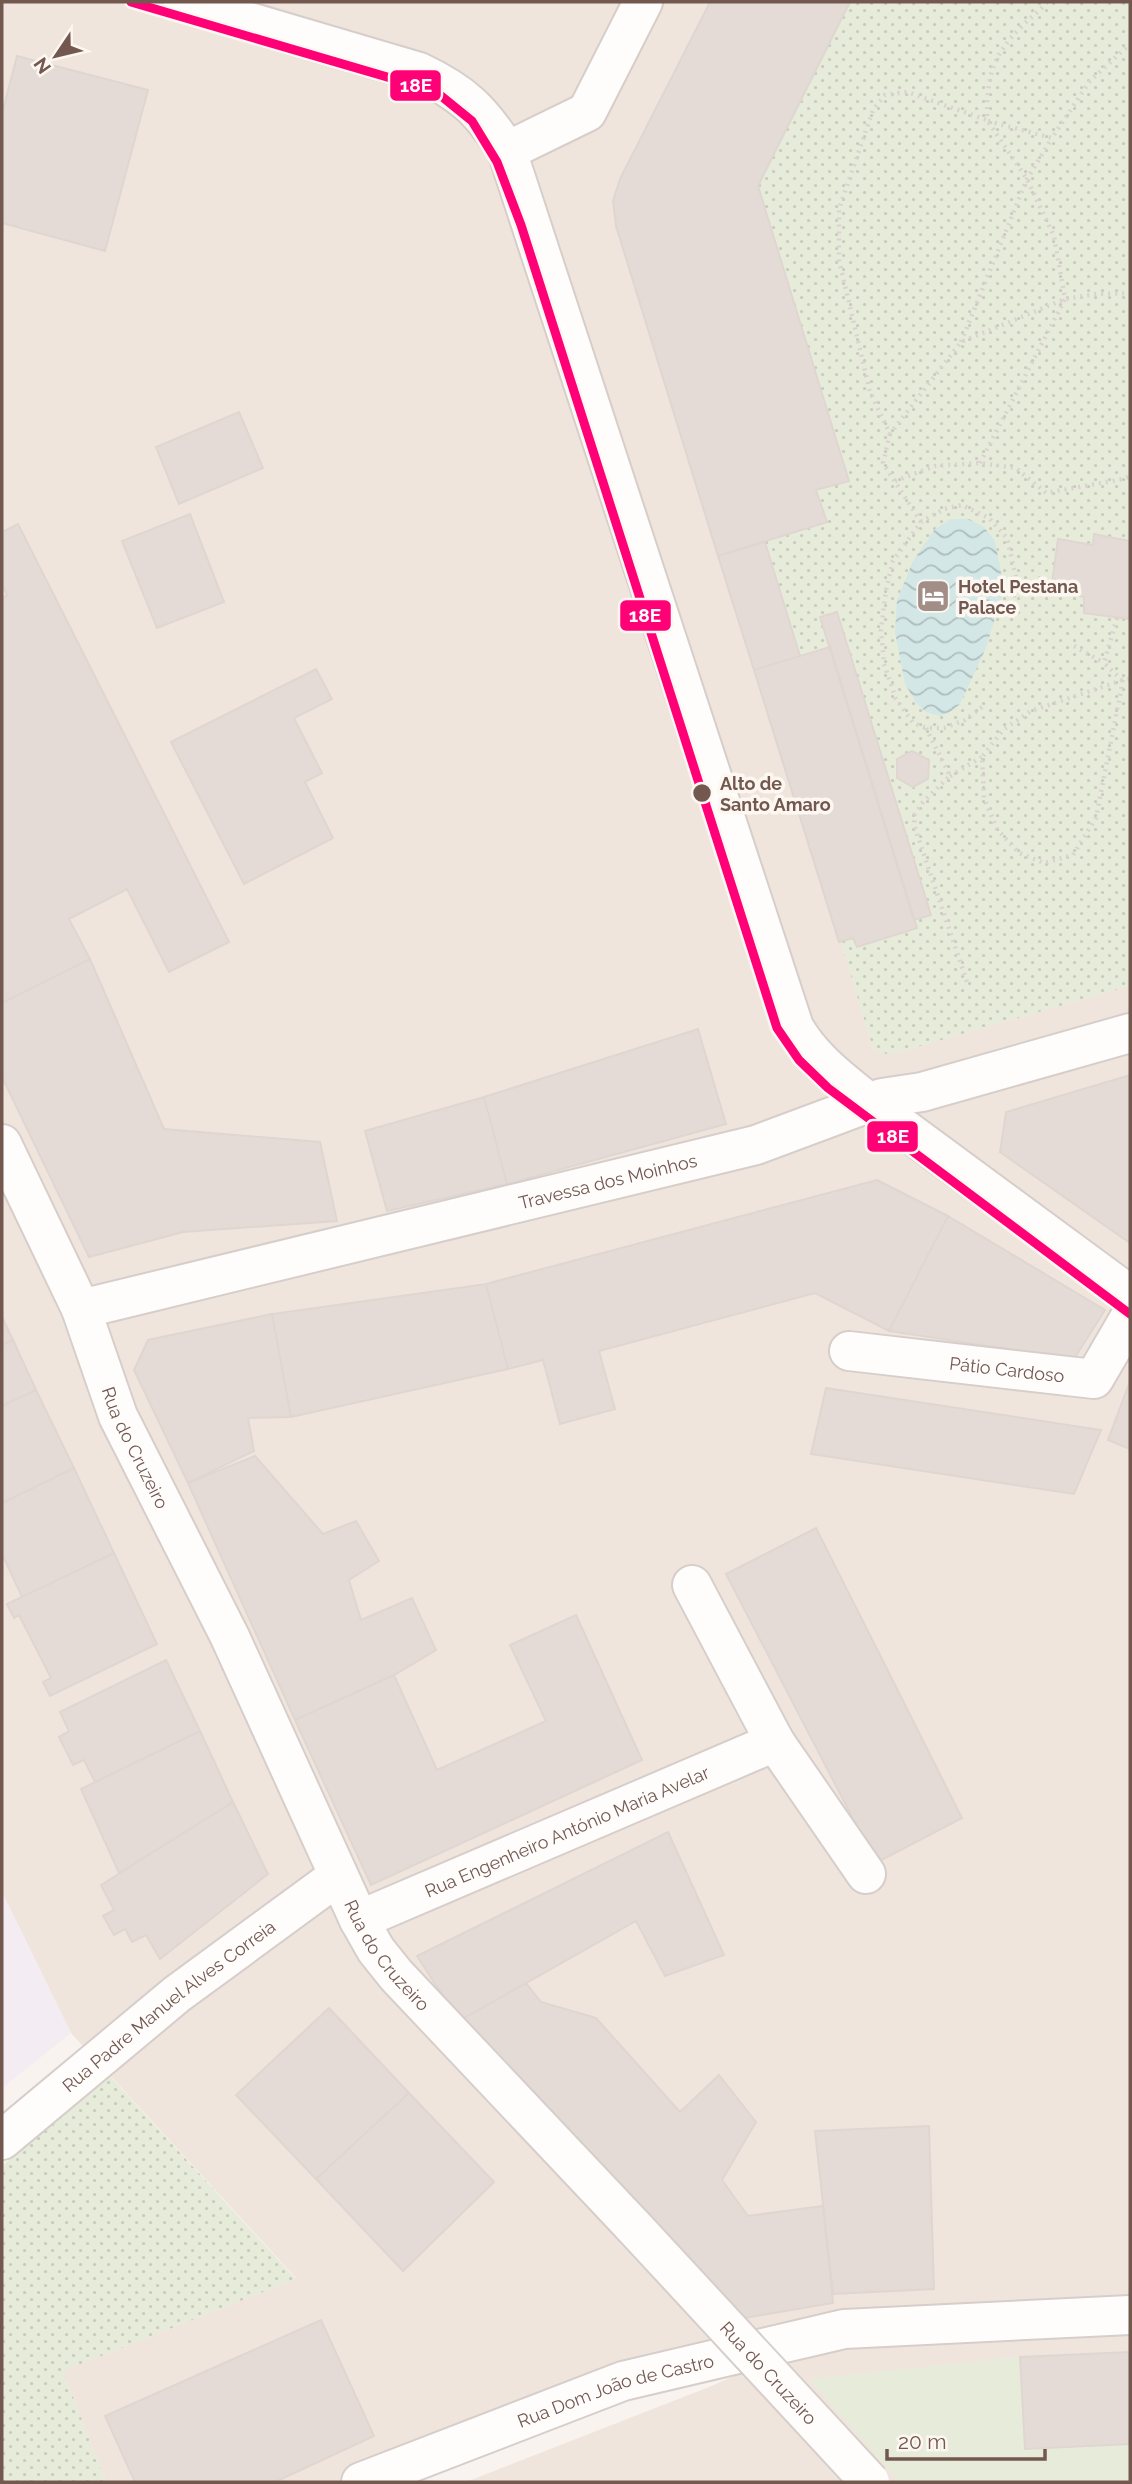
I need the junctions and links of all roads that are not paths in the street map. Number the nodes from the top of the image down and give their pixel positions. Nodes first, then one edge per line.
1 (182, 2) edge
2 (643, 2) edge
3 (507, 151) junction
4 (1130, 1033) edge
5 (868, 1102) junction
6 (2, 1144) edge
7 (1130, 1295) edge
8 (81, 1309) junction
9 (1130, 1317) edge
10 (849, 1351) dead end
11 (692, 1585) dead end
12 (775, 1742) junction
13 (866, 1874) dead end
14 (338, 1876) junction
15 (359, 1920) junction
16 (2, 2140) edge
17 (1130, 2315) edge
18 (360, 2482) edge
19 (870, 2482) edge

1 - 3 street
2 - 3 street
3 - 5 street
4 - 5 street, Travessa dos Moinhos
5 - 7 street
5 - 8 street, Travessa dos Moinhos
6 - 8 street, Rua do Cruzeiro
8 - 14 street, Rua do Cruzeiro
9 - 10 street, Pátio Cardoso
11 - 12 street
12 - 13 street
12 - 15 street, Rua Engenheiro António Maria Avelar
14 - 15 street, Rua do Cruzeiro
14 - 16 street, Rua Padre Manuel Alves Correia
15 - 19 street, Rua do Cruzeiro, bridge
17 - 18 street, Rua Dom João de Castro

